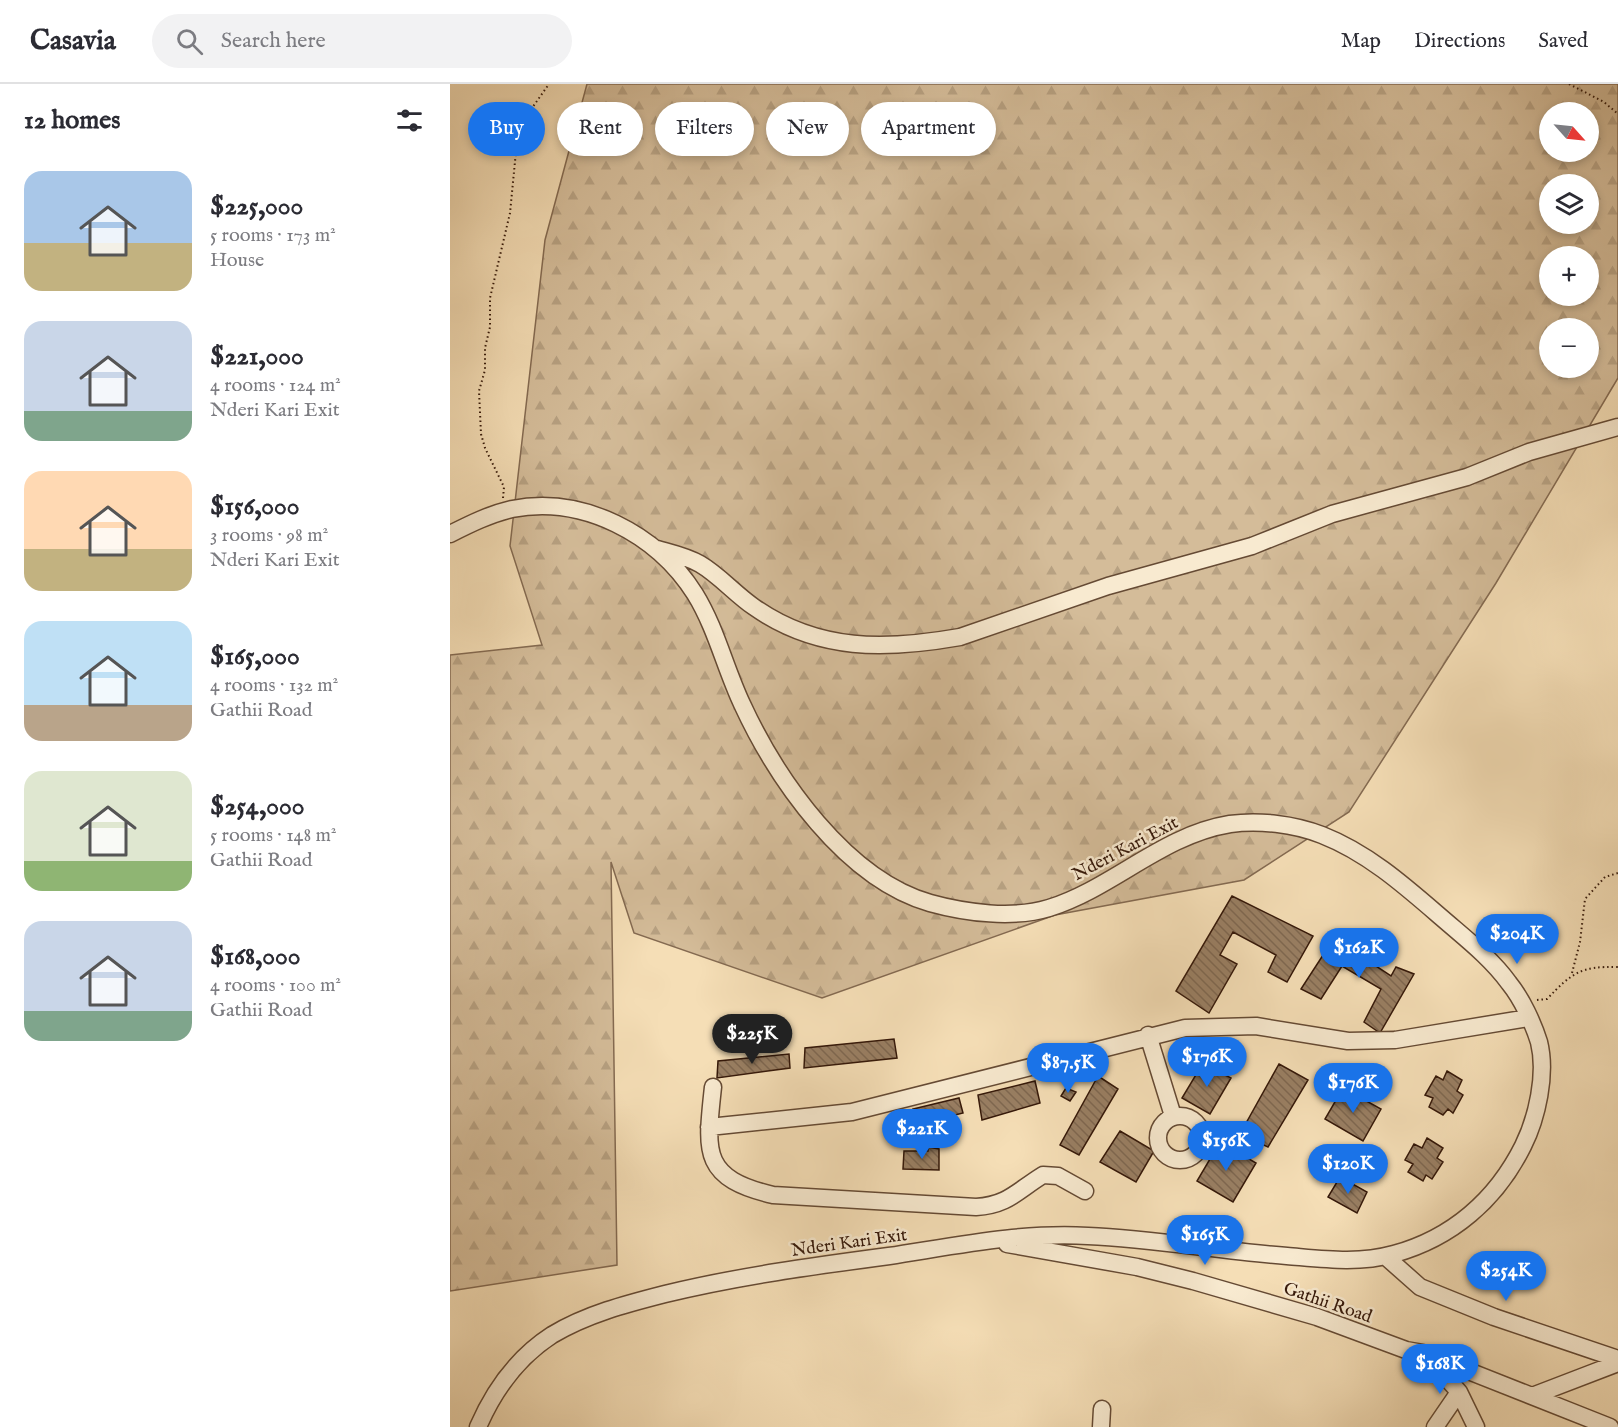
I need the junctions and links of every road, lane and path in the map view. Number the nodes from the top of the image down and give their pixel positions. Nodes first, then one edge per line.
1 (549, 84) edge
2 (1569, 84) edge
3 (1618, 114) edge
4 (1618, 427) edge
5 (491, 514) junction
6 (450, 534) edge
7 (656, 549) junction
8 (1618, 873) edge
9 (1618, 967) edge
10 (1572, 973) junction
11 (1521, 1000) junction
12 (1528, 1018) junction
13 (1148, 1035) junction
14 (713, 1087) dead end
15 (1173, 1116) dead end
16 (709, 1127) junction
17 (1085, 1191) dead end
18 (988, 1242) junction
19 (1385, 1256) junction
20 (1423, 1353) junction
21 (1618, 1361) edge
22 (1459, 1392) junction
23 (1532, 1396) junction
24 (1102, 1409) dead end
25 (478, 1427) edge
26 (1101, 1427) edge
27 (1435, 1427) edge
28 (1476, 1427) edge
29 (1610, 1427) edge

1 - 5 path
2 - 3 path
4 - 7 street
5 - 6 street, Nderi Kari Exit
5 - 7 street, Nderi Kari Exit
7 - 11 street, Nderi Kari Exit
8 - 10 path
9 - 10 path
10 - 11 path
11 - 12 street, Nderi Kari Exit
12 - 13 street
12 - 19 street, Nderi Kari Exit
13 - 15 street
13 - 16 street
14 - 16 street
16 - 17 street
18 - 19 street, Nderi Kari Exit
18 - 20 street, Gathii Road
18 - 25 street, Nderi Kari Exit
19 - 21 street
20 - 22 street
20 - 23 street, Gathii Road
21 - 23 street
22 - 27 street
22 - 28 street
23 - 29 street, Gathii Road
24 - 26 street

